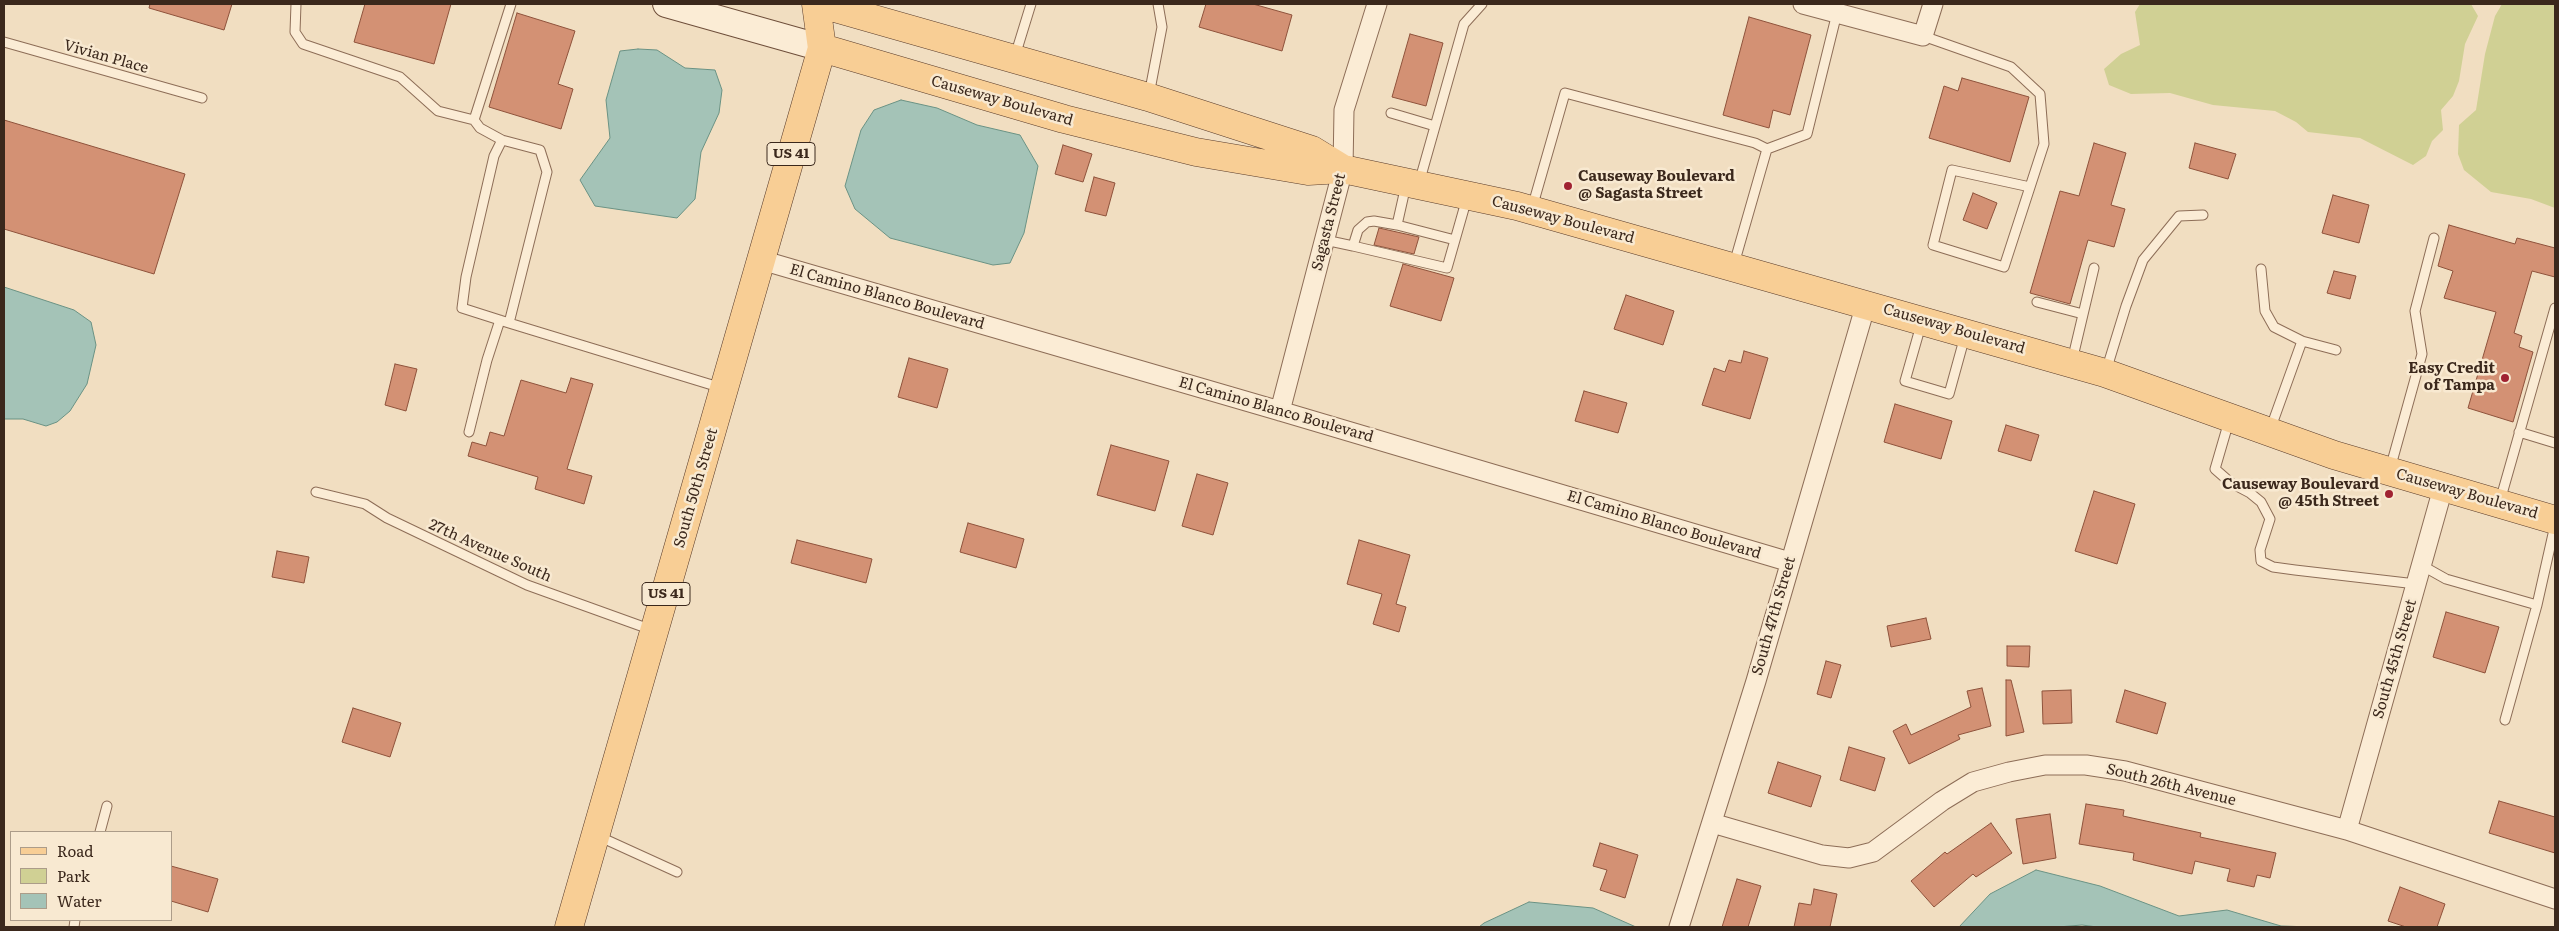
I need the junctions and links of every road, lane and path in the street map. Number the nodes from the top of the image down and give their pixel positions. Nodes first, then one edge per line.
1 (296, 4) edge
2 (511, 4) edge
3 (666, 4) edge
4 (816, 4) edge
5 (821, 4) edge
6 (1031, 4) edge
7 (1158, 4) edge
8 (1376, 4) edge
9 (1482, 4) edge
10 (1803, 4) edge
11 (1933, 4) edge
12 (855, 8) edge
13 (1837, 13) junction
14 (1923, 36) junction
15 (4, 42) edge
16 (822, 48) junction
17 (1015, 59) junction
18 (1148, 97) junction
19 (202, 98) dead end
20 (1391, 113) dead end
21 (474, 120) junction
22 (1435, 126) junction
23 (502, 140) junction
24 (1767, 149) junction
25 (1343, 169) junction
26 (1412, 184) junction
27 (2030, 187) junction
28 (1467, 196) junction
29 (1531, 210) junction
30 (2204, 215) dead end
31 (1397, 226) junction
32 (2434, 238) dead end
33 (1325, 240) junction
34 (1455, 240) junction
35 (1354, 246) junction
36 (761, 260) junction
37 (1734, 266) junction
38 (2094, 268) dead end
39 (2262, 270) dead end
40 (2037, 302) dead end
41 (1866, 304) junction
42 (2555, 308) edge
43 (2083, 314) junction
44 (500, 320) junction
45 (1922, 320) junction
46 (509, 323) junction
47 (1966, 332) junction
48 (2302, 341) junction
49 (2336, 350) dead end
50 (2071, 364) junction
51 (2105, 373) junction
52 (724, 388) junction
53 (1280, 411) junction
54 (2229, 418) junction
55 (469, 432) dead end
56 (2269, 432) junction
57 (2519, 432) junction
58 (2555, 442) edge
59 (2389, 472) junction
60 (2443, 488) junction
61 (316, 492) dead end
62 (2499, 504) junction
63 (2555, 520) edge
64 (2555, 525) edge
65 (1790, 562) junction
66 (2421, 565) junction
67 (2416, 584) junction
68 (2537, 605) junction
69 (655, 631) junction
70 (2505, 720) dead end
71 (107, 806) dead end
72 (1712, 823) junction
73 (2347, 830) junction
74 (100, 831) edge
75 (595, 835) junction
76 (677, 872) dead end
77 (2555, 900) edge
78 (1680, 924) edge
79 (569, 927) edge

1 - 21 lane
2 - 21 lane
3 - 16 main road, Causeway Boulevard
4 - 16 main road, South 50th Street / US 41
5 - 12 main road, Causeway Boulevard
6 - 17 lane
7 - 18 lane
8 - 25 street, Sagasta Street
9 - 22 lane
10 - 13 street
11 - 14 street
12 - 16 main road, South 50th Street / US 41
12 - 17 main road, Causeway Boulevard
13 - 14 street
13 - 24 lane
14 - 27 lane
15 - 19 lane, Vivian Place
16 - 25 main road, Causeway Boulevard
16 - 36 main road, South 50th Street / US 41
17 - 18 main road, Causeway Boulevard
18 - 25 main road, Causeway Boulevard
20 - 22 lane
21 - 23 lane
22 - 26 lane
23 - 44 lane
23 - 46 lane
24 - 29 lane
24 - 37 lane
25 - 26 main road, Causeway Boulevard
25 - 33 street, Sagasta Street
26 - 28 main road, Causeway Boulevard
26 - 31 lane
27 - 27 lane
28 - 29 main road, Causeway Boulevard
28 - 34 lane
29 - 37 main road, Causeway Boulevard
30 - 51 lane
31 - 34 lane
31 - 35 lane
32 - 59 lane
33 - 35 lane
33 - 53 street, Sagasta Street
34 - 35 lane
36 - 52 main road, South 50th Street / US 41
36 - 53 street, El Camino Blanco Boulevard
37 - 41 main road, Causeway Boulevard
38 - 43 lane
39 - 48 lane
40 - 43 lane
41 - 45 main road, Causeway Boulevard
41 - 65 street, South 47th Street
42 - 57 lane
43 - 50 lane
44 - 46 lane
44 - 55 lane
45 - 47 main road, Causeway Boulevard
45 - 47 lane
46 - 52 lane
47 - 50 main road, Causeway Boulevard
48 - 49 lane
48 - 56 lane
50 - 51 main road, Causeway Boulevard
51 - 54 main road, Causeway Boulevard
52 - 69 main road, South 50th Street / US 41
53 - 65 street, El Camino Blanco Boulevard
54 - 56 main road, Causeway Boulevard
54 - 67 lane
56 - 59 main road, Causeway Boulevard
57 - 58 lane
57 - 62 lane
59 - 60 main road, Causeway Boulevard
60 - 62 main road, Causeway Boulevard
60 - 66 street, South 45th Street
61 - 69 lane, 27th Avenue South
62 - 63 main road, Causeway Boulevard
64 - 68 lane
65 - 72 street, South 47th Street
66 - 67 street, South 45th Street
66 - 68 lane
67 - 73 street, South 45th Street
68 - 70 lane
69 - 75 main road, South 50th Street / US 41
71 - 74 lane
72 - 73 street, South 26th Avenue
72 - 78 street, South 47th Street
73 - 77 street, South 26th Avenue
75 - 76 lane
75 - 79 main road, South 50th Street / US 41

